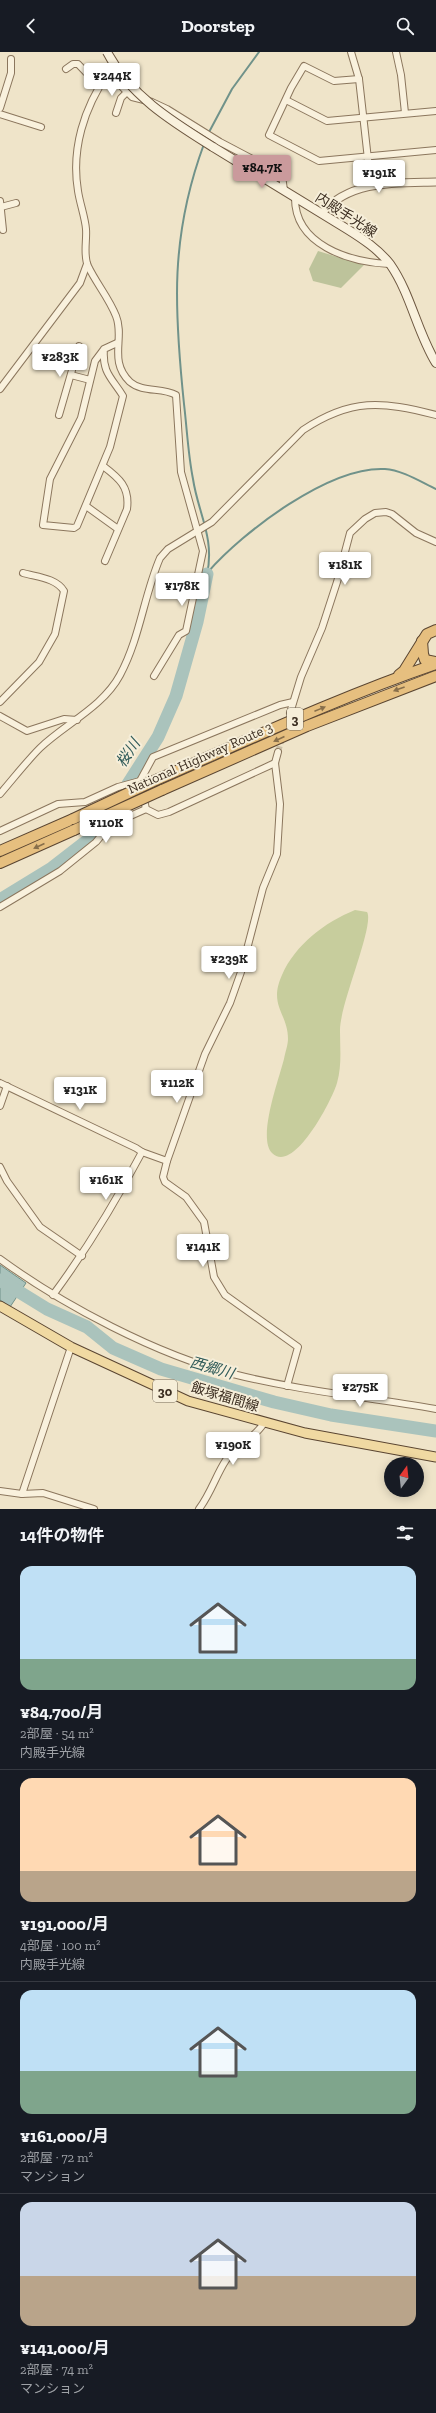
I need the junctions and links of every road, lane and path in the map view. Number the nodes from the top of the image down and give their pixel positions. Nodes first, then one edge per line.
1 (107, 52) edge
2 (351, 52) edge
3 (396, 52) edge
4 (12, 59) dead end
5 (66, 69) dead end
6 (359, 79) junction
7 (99, 86) junction
8 (126, 92) junction
9 (286, 100) junction
10 (0, 108) edge
11 (436, 111) edge
12 (116, 113) dead end
13 (405, 113) junction
14 (0, 114) edge
15 (363, 117) junction
16 (41, 128) dead end
17 (436, 150) edge
18 (367, 155) junction
19 (436, 182) edge
20 (371, 186) junction
21 (284, 190) junction
22 (295, 197) junction
23 (16, 203) dead end
24 (0, 204) edge
25 (322, 213) junction
26 (3, 230) dead end
27 (87, 264) junction
28 (389, 264) junction
29 (117, 343) junction
30 (79, 346) dead end
31 (104, 349) junction
32 (436, 363) edge
33 (71, 374) junction
34 (90, 380) junction
35 (0, 389) edge
36 (59, 415) dead end
37 (436, 415) edge
38 (103, 466) junction
39 (86, 506) junction
40 (118, 529) junction
41 (197, 531) junction
42 (436, 542) edge
43 (105, 561) dead end
44 (23, 573) dead end
45 (436, 630) edge
46 (422, 641) junction
47 (436, 663) edge
48 (154, 676) dead end
49 (436, 676) edge
50 (390, 680) junction
51 (0, 702) edge
52 (293, 702) junction
53 (290, 713) dead end
54 (0, 716) edge
55 (77, 720) junction
56 (278, 752) tunnel mouth
57 (275, 763) junction
58 (140, 781) junction
59 (0, 794) edge
60 (146, 809) junction
61 (0, 831) edge
62 (0, 851) edge
63 (0, 863) edge
64 (0, 907) edge
65 (0, 1083) edge
66 (7, 1086) junction
67 (0, 1106) edge
68 (142, 1152) junction
69 (167, 1161) junction
70 (0, 1167) edge
71 (82, 1256) junction
72 (0, 1259) edge
73 (53, 1295) junction
74 (0, 1306) edge
75 (71, 1347) junction
76 (287, 1386) junction
77 (436, 1409) edge
78 (264, 1423) junction
79 (436, 1457) edge
80 (0, 1491) edge
81 (22, 1494) junction
82 (94, 1509) edge
83 (199, 1509) edge

1 - 21 main road, 内殿手光線, bridge
2 - 6 street
3 - 13 street
4 - 10 street
5 - 7 street
6 - 9 street
6 - 15 street
7 - 8 street
7 - 27 street
8 - 12 street
8 - 21 street
9 - 15 street
9 - 18 street
11 - 13 street
13 - 15 street
14 - 16 street
15 - 18 street
17 - 18 street
18 - 20 street
19 - 20 street
20 - 25 street
21 - 22 main road, 内殿手光線
22 - 25 main road, 内殿手光線
22 - 28 street
23 - 24 street
24 - 26 street
25 - 28 main road, 内殿手光線
27 - 29 street
27 - 35 street
28 - 32 main road, 内殿手光線
29 - 31 street
29 - 41 street
30 - 33 street
31 - 34 street
31 - 38 street
33 - 34 street
33 - 36 street
34 - 39 street
37 - 41 street
38 - 39 street
38 - 40 street
39 - 40 street
40 - 43 street
41 - 48 street
41 - 55 street
42 - 52 street
44 - 51 street
45 - 46 highway
46 - 47 highway
46 - 50 highway
47 - 50 highway, National Highway Route 3 / 3
49 -> 63 highway, National Highway Route 3 / 3, bridge
62 -> 50 highway, National Highway Route 3 / 3, bridge
52 - 53 street
52 - 58 street
54 - 55 street
55 - 59 street
56 - 57 street
57 - 60 street
57 - 69 street
58 - 60 street
58 - 61 street
60 - 64 street
65 - 66 street
66 - 67 street
66 - 68 street
68 - 69 street
68 - 71 street
69 - 76 street
70 - 71 street
71 - 73 street
72 - 73 street
73 - 76 street
74 - 75 main road, 飯塚福間線 / 30
75 - 78 main road, 飯塚福間線 / 30
75 - 81 street
76 - 77 street
78 - 79 main road, 飯塚福間線 / 30
78 - 83 street
80 - 81 street
81 - 82 street

